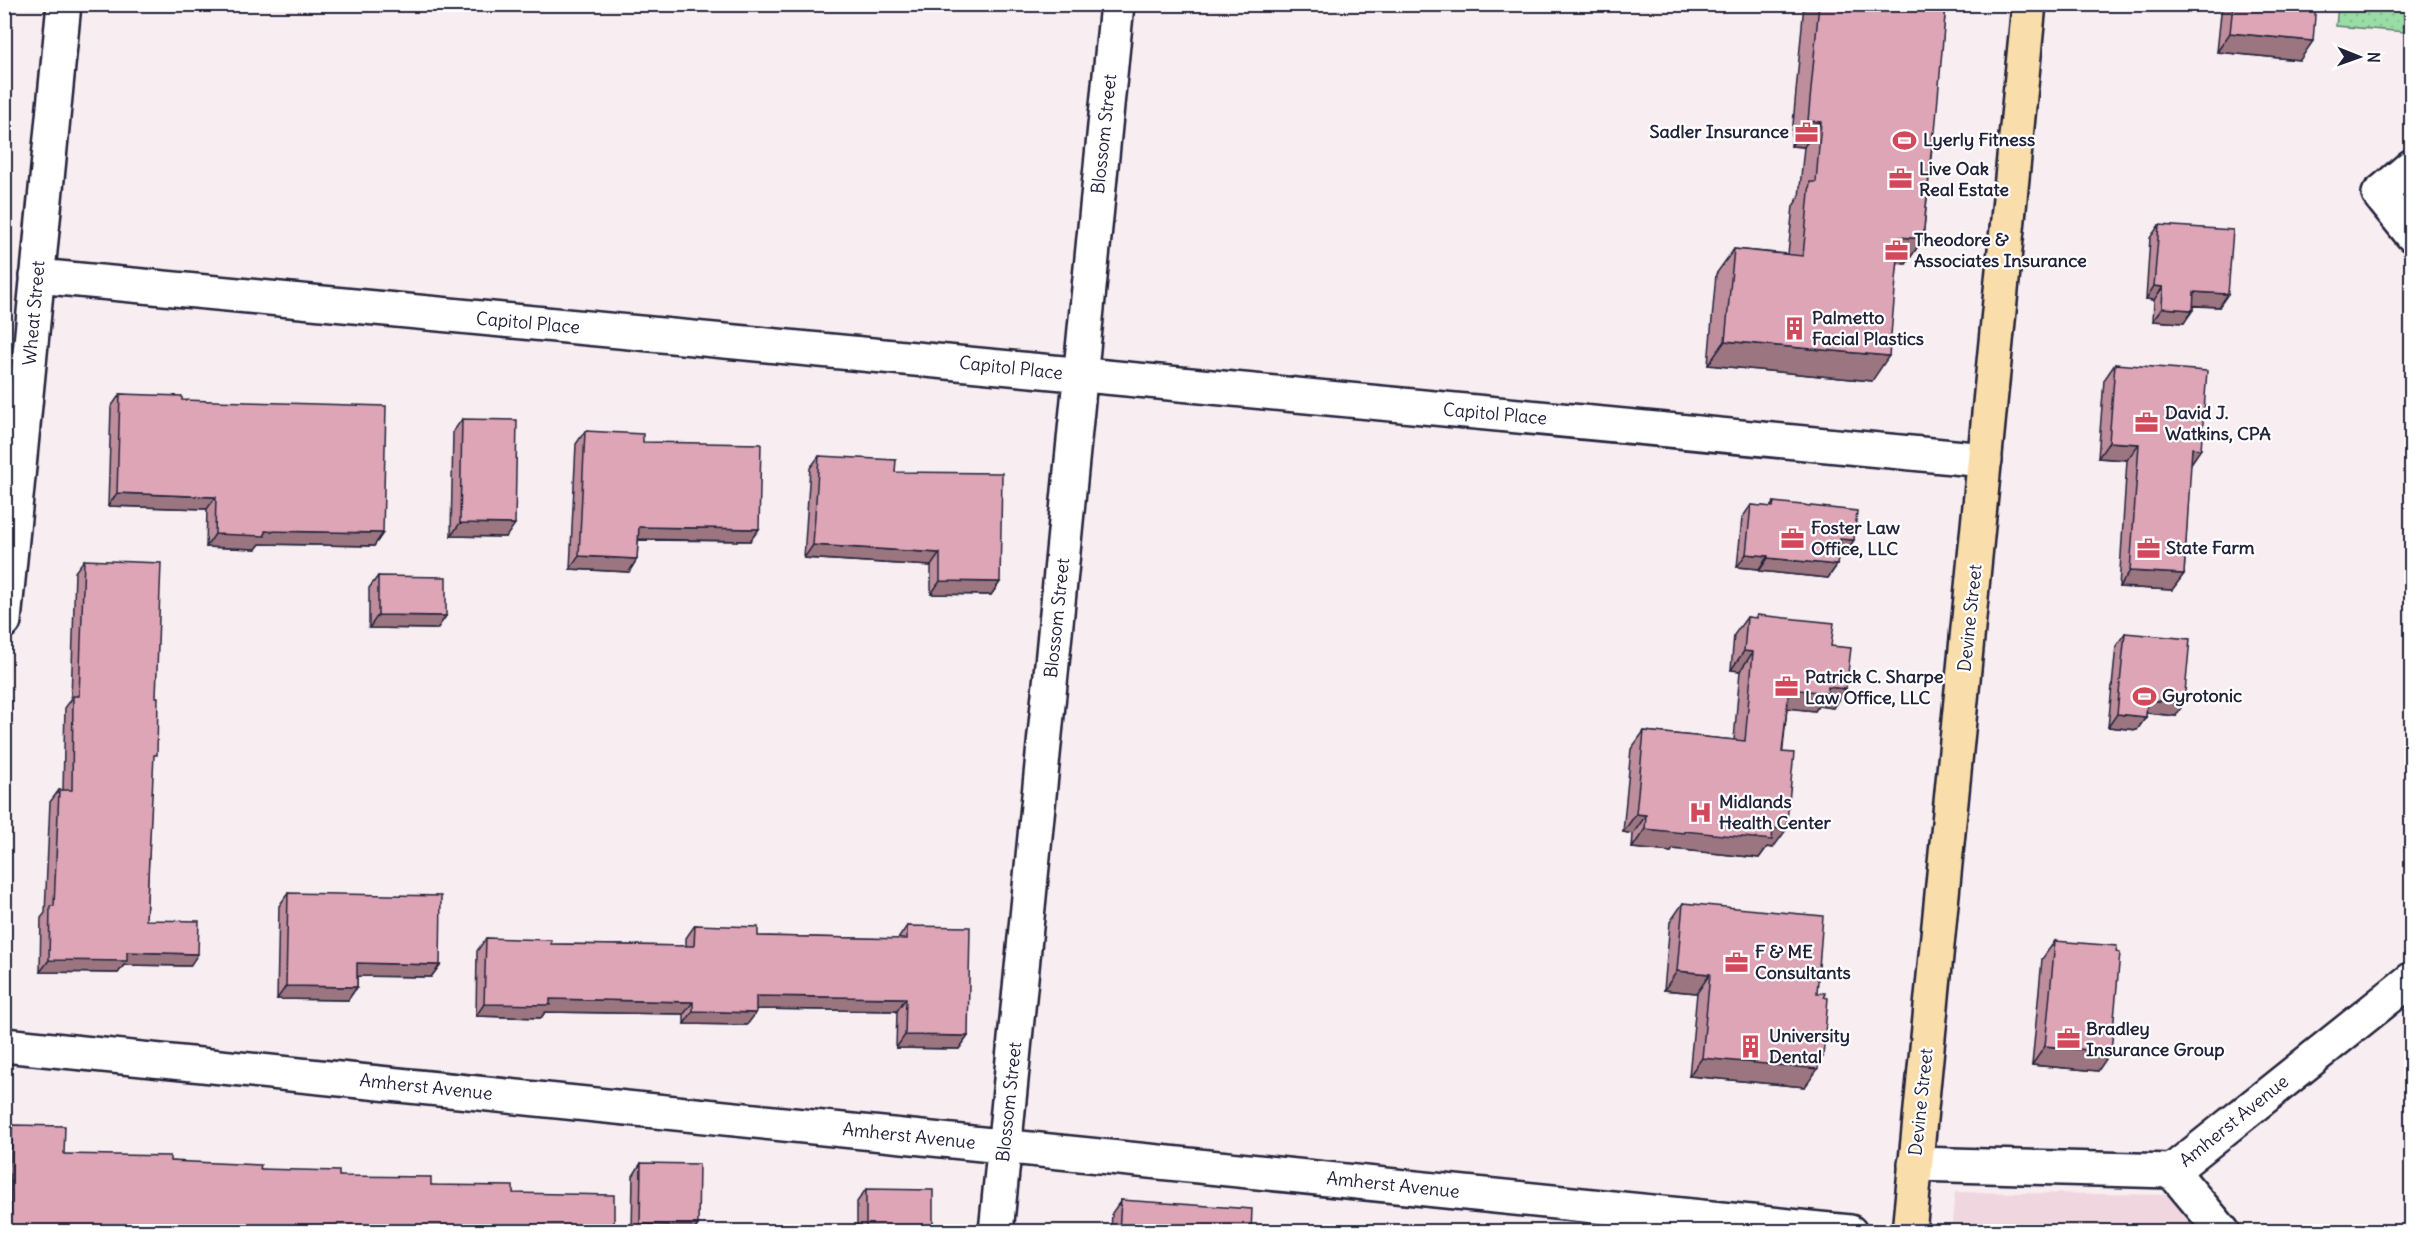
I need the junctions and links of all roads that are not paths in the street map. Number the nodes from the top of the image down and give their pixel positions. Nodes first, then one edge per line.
1 (64, 4) edge
2 (1118, 4) edge
3 (2029, 4) edge
4 (2412, 166) edge
5 (2412, 235) edge
6 (37, 276) junction
7 (1080, 375) junction
8 (1985, 460) junction
9 (4, 621) edge
10 (2412, 979) edge
11 (4, 1045) edge
12 (1004, 1146) junction
13 (1915, 1164) junction
14 (2172, 1171) junction
15 (996, 1232) edge
16 (1850, 1232) edge
17 (1909, 1232) edge
18 (2223, 1232) edge

1 - 6 street, Wheat Street
2 - 7 street, Blossom Street
3 - 8 main road, Devine Street
4 - 5 street
6 - 7 street, Capitol Place
6 - 9 street, Wheat Street
7 - 8 street, Capitol Place
7 - 12 street, Blossom Street
8 - 13 main road, Devine Street
10 - 14 street, Amherst Avenue
11 - 12 street, Amherst Avenue
12 - 15 street, Blossom Street
12 - 16 street, Amherst Avenue
13 - 14 street, Amherst Avenue
13 - 17 main road, Devine Street
14 - 18 street

